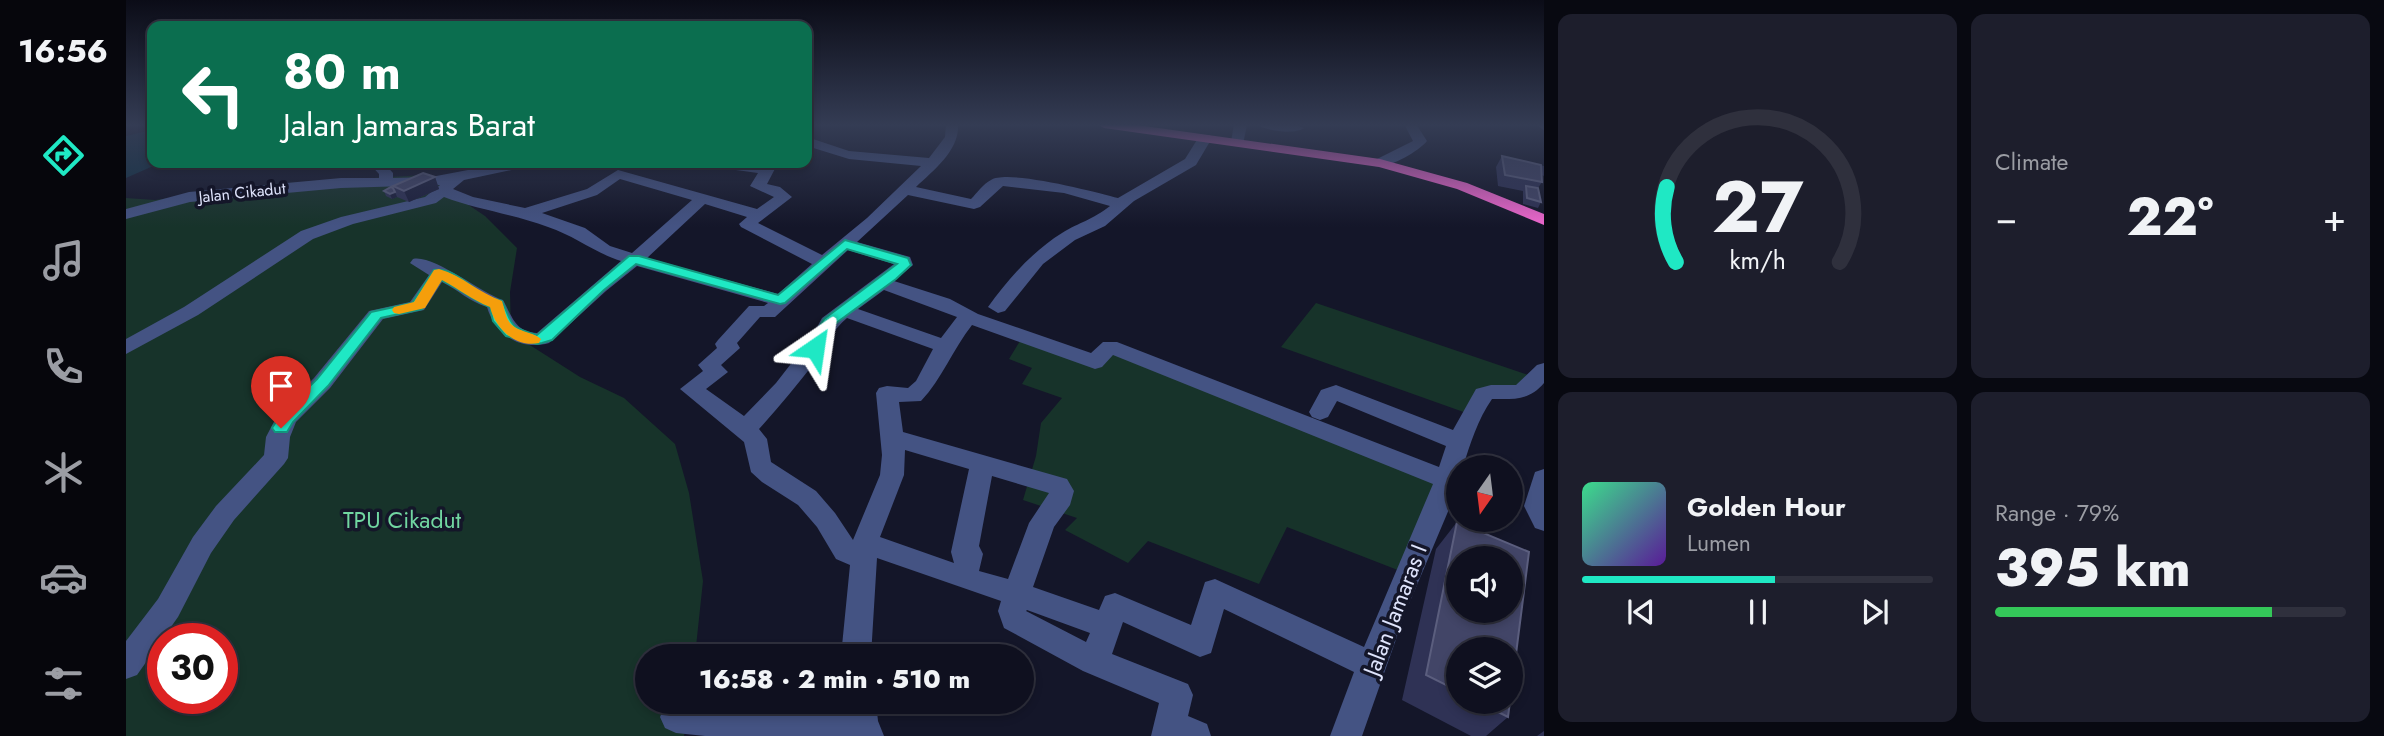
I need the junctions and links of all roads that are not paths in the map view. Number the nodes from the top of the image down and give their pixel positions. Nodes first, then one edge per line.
1 (908, 158) edge
2 (936, 158) edge
3 (1193, 158) edge
4 (1349, 158) edge
5 (1386, 158) edge
6 (932, 163) junction
7 (1380, 163) junction
8 (381, 168) edge
9 (503, 168) edge
10 (768, 168) edge
11 (460, 170) edge
12 (386, 183) junction
13 (903, 190) junction
14 (444, 191) junction
15 (704, 197) junction
16 (1121, 204) junction
17 (129, 208) edge
18 (526, 213) junction
19 (759, 215) junction
20 (1544, 220) edge
21 (845, 244) junction
22 (634, 259) junction
23 (822, 262) junction
24 (419, 264) dead end
25 (439, 273) junction
26 (881, 283) junction
27 (780, 300) junction
28 (998, 307) dead end
29 (842, 310) junction
30 (969, 317) junction
31 (946, 346) junction
32 (126, 348) edge
33 (1544, 370) edge
34 (1320, 412) dead end
35 (745, 429) junction
36 (891, 438) junction
37 (1459, 442) junction
38 (1455, 455) edge
39 (982, 462) junction
40 (1544, 478) edge
41 (1446, 480) edge
42 (1446, 482) edge
43 (1544, 521) edge
44 (865, 551) junction
45 (962, 578) junction
46 (1017, 594) junction
47 (1107, 626) junction
48 (857, 644) edge
49 (1094, 661) junction
50 (126, 665) edge
51 (1373, 666) junction
52 (676, 717) dead end
53 (863, 720) edge
54 (1177, 732) edge
55 (1346, 736) edge

1 - 6 street
2 - 6 street
3 - 16 street
4 - 7 highway
5 - 7 street
6 - 13 street
7 - 20 highway
8 - 12 street
9 - 11 street, Jalan Cikadut
10 - 19 street
11 - 12 street, Jalan Cikadut
11 - 14 street
12 - 17 street, Jalan Cikadut
13 - 16 street
13 - 21 street
14 - 18 street
14 - 32 street
15 - 18 street
15 - 19 street
15 - 22 street
16 - 28 street
18 - 22 street
19 - 23 street
21 - 23 street
21 - 26 street
22 - 25 street
22 - 27 street
23 - 27 street
24 - 25 street
25 - 50 street
26 - 29 street
26 - 30 street
27 - 35 street
29 - 31 street
29 - 35 street
30 - 31 street
30 - 41 street
31 - 36 street
33 - 37 street, Jalan Jamaras I
34 - 37 street
35 - 44 street
36 - 39 street
36 - 44 street
37 - 38 street, Jalan Jamaras I
39 - 45 street
39 - 46 street
40 - 43 street
42 - 51 street, Jalan Jamaras I
44 - 45 street
44 - 48 street
45 - 46 street
46 - 47 street
46 - 49 street
47 - 49 street
47 - 51 street
49 - 54 street
51 - 55 street, Jalan Jamaras I
52 - 53 street

